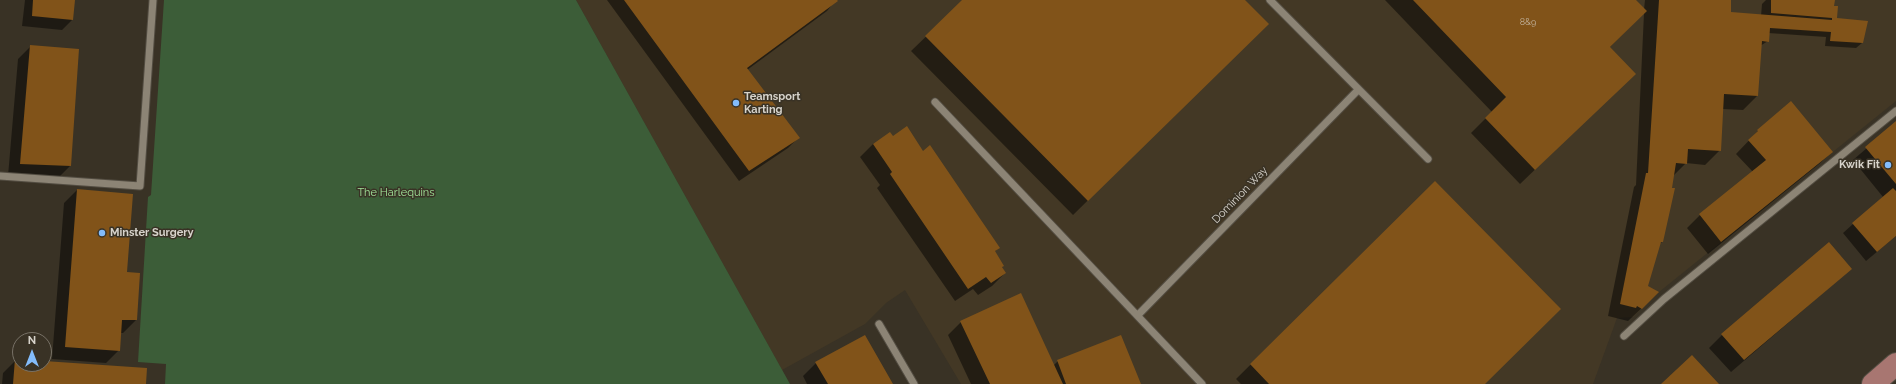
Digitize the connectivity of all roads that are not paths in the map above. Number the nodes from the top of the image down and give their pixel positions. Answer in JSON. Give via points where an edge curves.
{"nodes":[{"id":1,"x":153,"y":0,"type":"edge"},
{"id":2,"x":1270,"y":0,"type":"edge"},
{"id":3,"x":1358,"y":90,"type":"junction"},
{"id":4,"x":935,"y":102,"type":"dead end"},
{"id":5,"x":1896,"y":111,"type":"edge"},
{"id":6,"x":1428,"y":159,"type":"dead end"},
{"id":7,"x":0,"y":176,"type":"edge"},
{"id":8,"x":1138,"y":315,"type":"junction"},
{"id":9,"x":879,"y":324,"type":"dead end"},
{"id":10,"x":1624,"y":336,"type":"dead end"},
{"id":11,"x":1896,"y":364,"type":"edge"},
{"id":12,"x":914,"y":384,"type":"edge"},
{"id":13,"x":1202,"y":384,"type":"edge"},
{"id":14,"x":1873,"y":384,"type":"edge"}],
"edges":[{"from":1,"to":7,"type":"street","via":[[140,186]]},
{"from":2,"to":3,"type":"street"},
{"from":3,"to":6,"type":"street"},
{"from":3,"to":8,"type":"street","name":"Dominion Way"},
{"from":4,"to":8,"type":"street"},
{"from":5,"to":10,"type":"street","via":[[1664,298]]},
{"from":8,"to":13,"type":"street"},
{"from":9,"to":12,"type":"street"},
{"from":11,"to":14,"type":"main road"}]}
